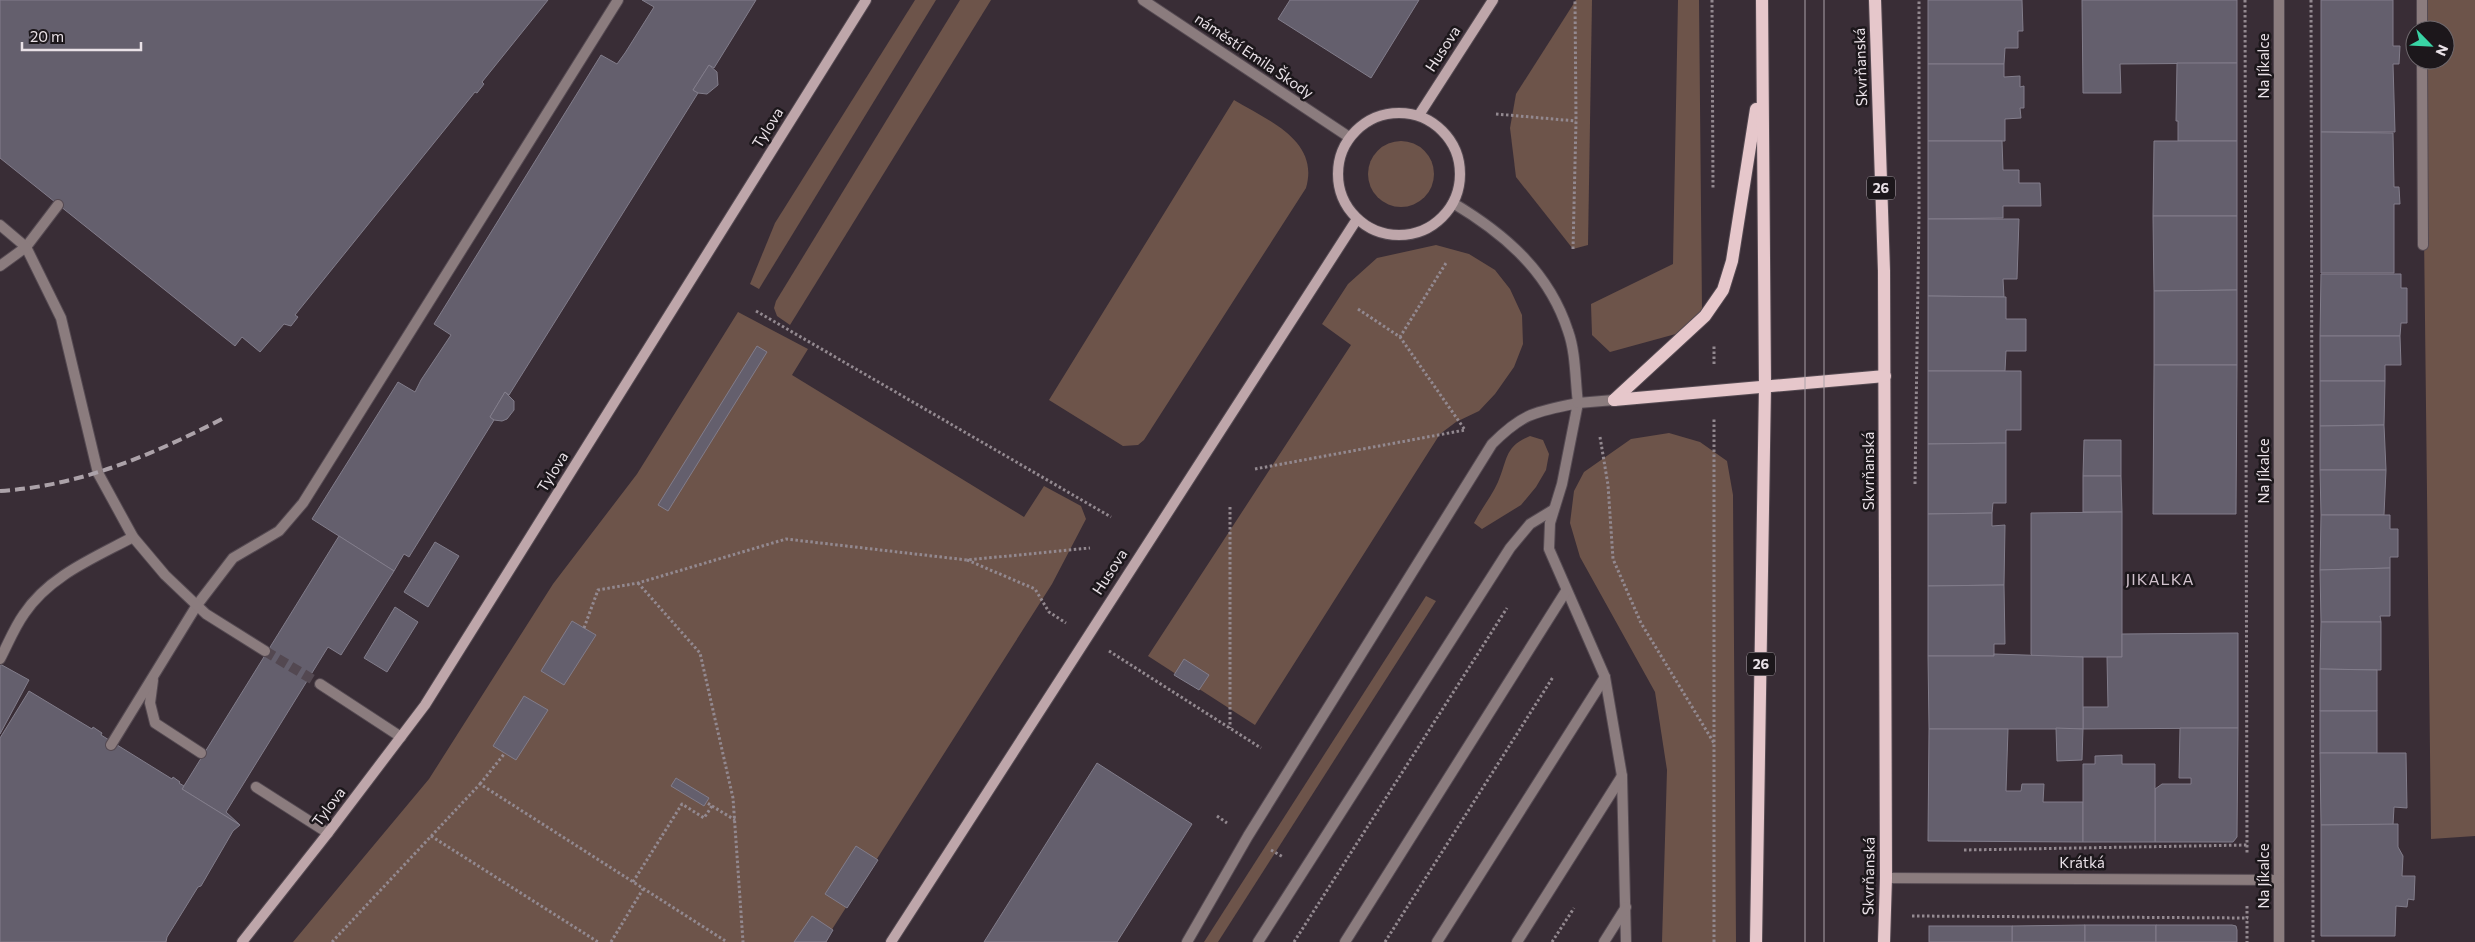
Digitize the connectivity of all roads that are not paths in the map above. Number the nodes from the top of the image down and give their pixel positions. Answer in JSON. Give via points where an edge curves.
{"nodes":[{"id":1,"x":618,"y":0,"type":"edge"},
{"id":2,"x":866,"y":0,"type":"edge"},
{"id":3,"x":1143,"y":0,"type":"edge"},
{"id":4,"x":1493,"y":0,"type":"edge"},
{"id":5,"x":1762,"y":0,"type":"edge"},
{"id":6,"x":1875,"y":0,"type":"edge"},
{"id":7,"x":2279,"y":0,"type":"edge"},
{"id":8,"x":2422,"y":0,"type":"edge"},
{"id":9,"x":2422,"y":20,"type":"edge"},
{"id":10,"x":2422,"y":70,"type":"edge"},
{"id":11,"x":1762,"y":74,"type":"junction"},
{"id":12,"x":1419,"y":115,"type":"junction"},
{"id":13,"x":1349,"y":138,"type":"junction"},
{"id":14,"x":1453,"y":203,"type":"junction"},
{"id":15,"x":58,"y":204,"type":"dead end"},
{"id":16,"x":1357,"y":219,"type":"junction"},
{"id":17,"x":0,"y":225,"type":"edge"},
{"id":18,"x":2423,"y":245,"type":"dead end"},
{"id":19,"x":26,"y":247,"type":"junction"},
{"id":20,"x":0,"y":266,"type":"edge"},
{"id":21,"x":1885,"y":376,"type":"junction"},
{"id":22,"x":1765,"y":386,"type":"junction"},
{"id":23,"x":1614,"y":400,"type":"junction"},
{"id":24,"x":1578,"y":403,"type":"junction"},
{"id":25,"x":1553,"y":510,"type":"junction"},
{"id":26,"x":133,"y":538,"type":"junction"},
{"id":27,"x":1566,"y":591,"type":"junction"},
{"id":28,"x":197,"y":605,"type":"junction"},
{"id":29,"x":265,"y":652,"type":"tunnel mouth"},
{"id":30,"x":0,"y":659,"type":"edge"},
{"id":31,"x":156,"y":672,"type":"junction"},
{"id":32,"x":1605,"y":677,"type":"junction"},
{"id":33,"x":320,"y":684,"type":"tunnel mouth"},
{"id":34,"x":401,"y":737,"type":"junction"},
{"id":35,"x":111,"y":745,"type":"dead end"},
{"id":36,"x":201,"y":753,"type":"dead end"},
{"id":37,"x":1622,"y":776,"type":"junction"},
{"id":38,"x":256,"y":787,"type":"dead end"},
{"id":39,"x":328,"y":833,"type":"junction"},
{"id":40,"x":1886,"y":878,"type":"junction"},
{"id":41,"x":2279,"y":880,"type":"junction"},
{"id":42,"x":1626,"y":907,"type":"junction"},
{"id":43,"x":242,"y":942,"type":"edge"},
{"id":44,"x":891,"y":942,"type":"edge"},
{"id":45,"x":1187,"y":942,"type":"edge"},
{"id":46,"x":1258,"y":942,"type":"edge"},
{"id":47,"x":1345,"y":942,"type":"edge"},
{"id":48,"x":1437,"y":942,"type":"edge"},
{"id":49,"x":1517,"y":942,"type":"edge"},
{"id":50,"x":1604,"y":942,"type":"edge"},
{"id":51,"x":1626,"y":942,"type":"edge"},
{"id":52,"x":1756,"y":942,"type":"edge"},
{"id":53,"x":1884,"y":942,"type":"edge"},
{"id":54,"x":2279,"y":942,"type":"edge"}],
"edges":[{"from":1,"to":28,"type":"street","via":[[303,503],[279,531],[233,558]]},
{"from":2,"to":34,"type":"street","name":"Tylova","via":[[442,678]]},
{"from":3,"to":13,"type":"street","name":"náměstí Emila Škody"},
{"from":4,"to":12,"type":"street","name":"Husova"},
{"from":5,"to":11,"type":"main road","number":"26"},
{"from":6,"to":21,"type":"main road","name":"Skvrňanská","number":"26"},
{"from":7,"to":41,"type":"street","name":"Na Jíkalce"},
{"from":8,"to":9,"type":"street"},
{"from":10,"to":18,"type":"street"},
{"from":11,"to":22,"type":"main road","number":"26"},
{"from":11,"to":23,"type":"main road","via":[[1728,277],[1714,304],[1693,328]]},
{"from":12,"to":13,"type":"street","via":[[1400,112],[1381,115],[1363,124]]},
{"from":12,"to":14,"type":"street","via":[[1438,125],[1452,141],[1460,161],[1460,183]]},
{"from":13,"to":16,"type":"street","via":[[1340,162],[1339,188]]},
{"from":14,"to":16,"type":"street","via":[[1442,218],[1409,235],[1390,235]]},
{"from":14,"to":24,"type":"street","via":[[1502,236],[1527,259],[1548,286],[1569,332]]},
{"from":15,"to":19,"type":"street"},
{"from":16,"to":44,"type":"street","name":"Husova"},
{"from":17,"to":19,"type":"street"},
{"from":19,"to":20,"type":"street"},
{"from":19,"to":26,"type":"street","via":[[61,318],[98,473]]},
{"from":21,"to":22,"type":"main road"},
{"from":21,"to":40,"type":"main road","name":"Skvrňanská","number":"26"},
{"from":22,"to":23,"type":"main road"},
{"from":22,"to":52,"type":"main road","number":"26"},
{"from":23,"to":24,"type":"street"},
{"from":24,"to":25,"type":"street","via":[[1562,484]]},
{"from":24,"to":45,"type":"street","via":[[1532,413],[1510,426],[1492,444],[1248,836]]},
{"from":25,"to":27,"type":"street","via":[[1549,549]]},
{"from":25,"to":46,"type":"street","via":[[1530,524],[1510,548]]},
{"from":26,"to":28,"type":"street"},
{"from":26,"to":30,"type":"street","via":[[75,568],[48,588],[24,614]]},
{"from":27,"to":32,"type":"street"},
{"from":27,"to":47,"type":"street"},
{"from":28,"to":29,"type":"street"},
{"from":28,"to":31,"type":"street"},
{"from":31,"to":35,"type":"street"},
{"from":31,"to":36,"type":"street","via":[[150,703],[155,723]]},
{"from":32,"to":37,"type":"street"},
{"from":32,"to":48,"type":"street"},
{"from":33,"to":34,"type":"street"},
{"from":34,"to":39,"type":"street","name":"Tylova"},
{"from":37,"to":42,"type":"street"},
{"from":37,"to":49,"type":"street"},
{"from":38,"to":39,"type":"street"},
{"from":39,"to":43,"type":"street","name":"Tylova"},
{"from":40,"to":41,"type":"street","name":"Krátká"},
{"from":40,"to":53,"type":"main road","name":"Skvrňanská","number":"26"},
{"from":41,"to":54,"type":"street","name":"Na Jíkalce"},
{"from":42,"to":50,"type":"street"},
{"from":42,"to":51,"type":"street"}]}
